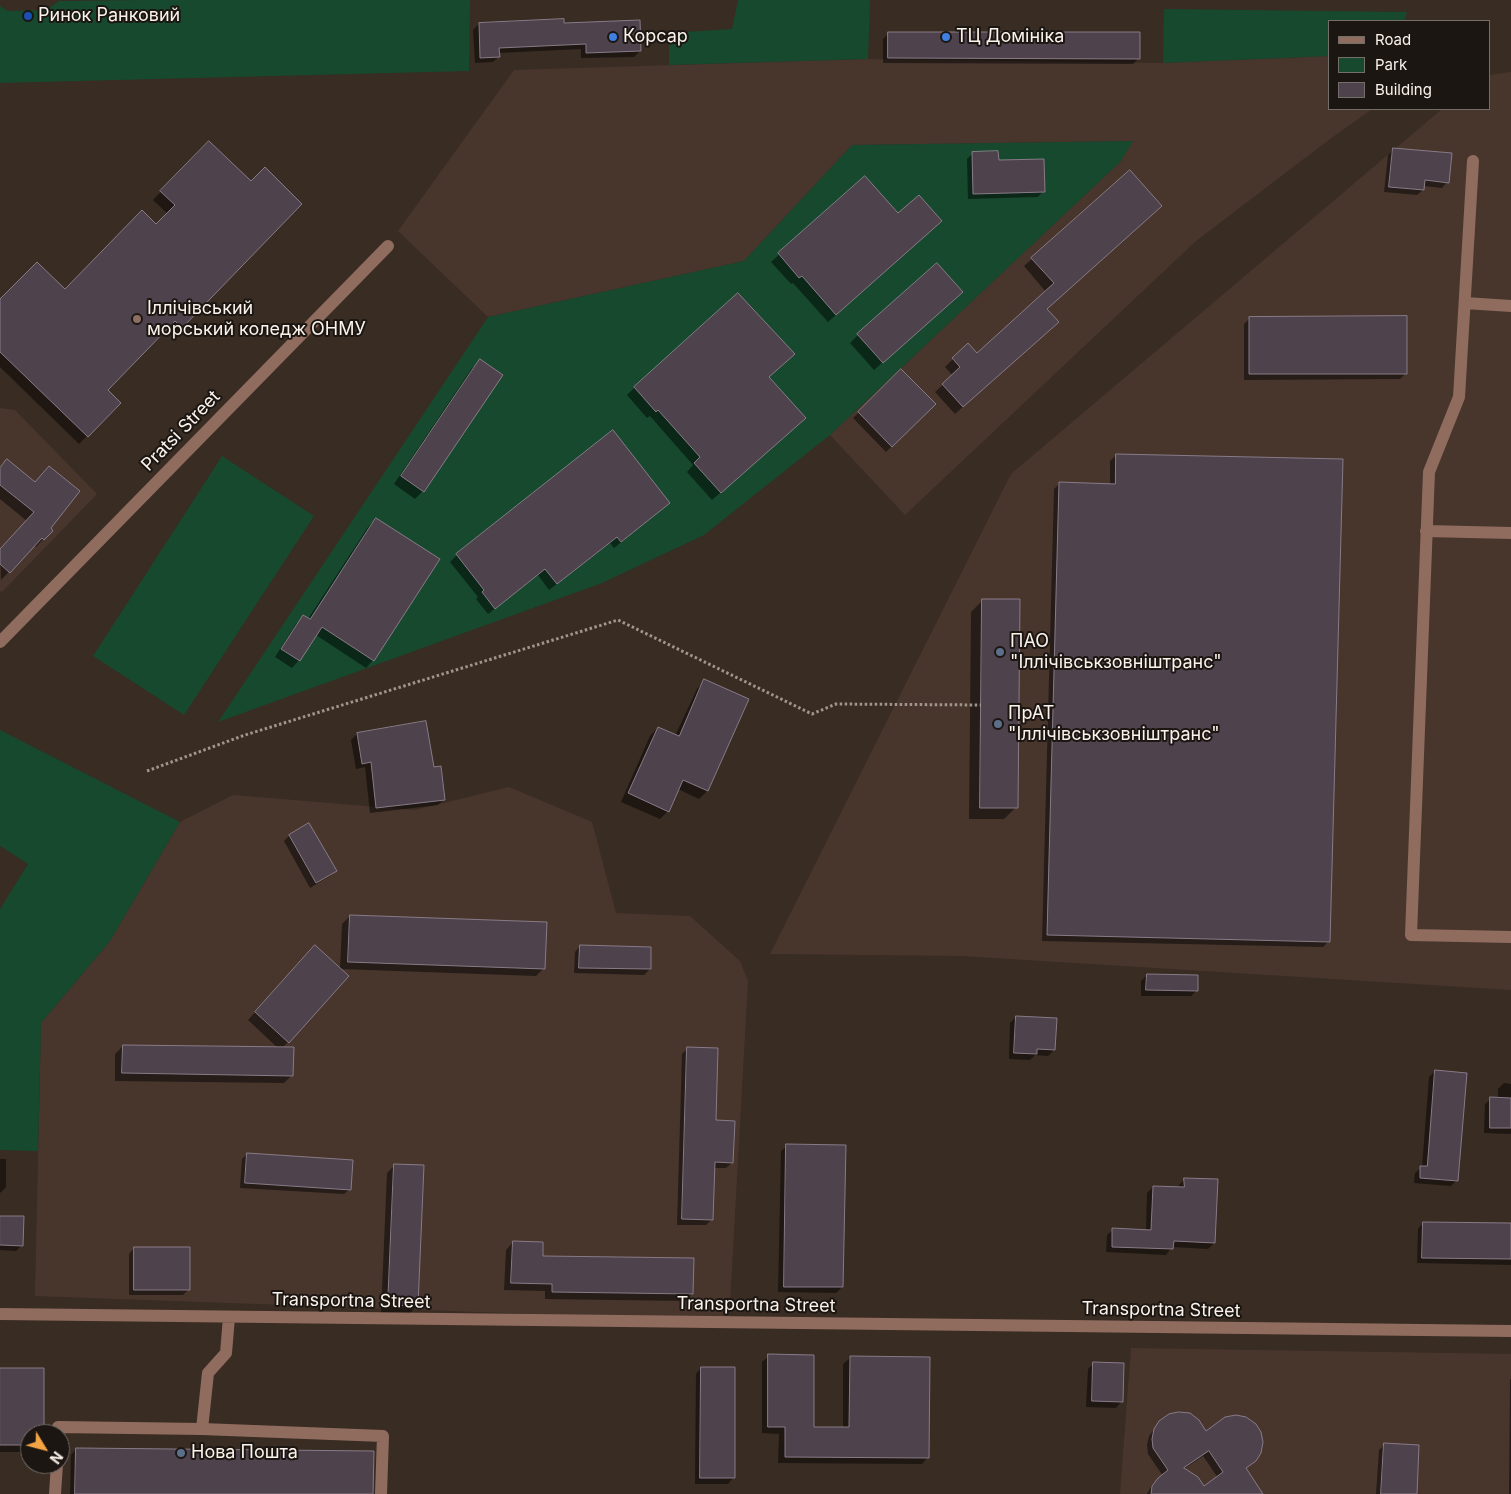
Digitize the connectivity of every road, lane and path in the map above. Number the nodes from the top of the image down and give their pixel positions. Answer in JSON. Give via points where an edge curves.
{"nodes":[{"id":1,"x":1473,"y":161,"type":"dead end"},
{"id":2,"x":388,"y":246,"type":"dead end"},
{"id":3,"x":1465,"y":303,"type":"junction"},
{"id":4,"x":1511,"y":306,"type":"edge"},
{"id":5,"x":1426,"y":531,"type":"junction"},
{"id":6,"x":1511,"y":533,"type":"edge"},
{"id":7,"x":0,"y":642,"type":"edge"},
{"id":8,"x":981,"y":705,"type":"dead end"},
{"id":9,"x":147,"y":771,"type":"dead end"},
{"id":10,"x":1511,"y":937,"type":"edge"},
{"id":11,"x":0,"y":1314,"type":"edge"},
{"id":12,"x":229,"y":1317,"type":"junction"},
{"id":13,"x":1511,"y":1331,"type":"edge"},
{"id":14,"x":70,"y":1427,"type":"edge"},
{"id":15,"x":202,"y":1429,"type":"junction"},
{"id":16,"x":56,"y":1474,"type":"edge"},
{"id":17,"x":55,"y":1494,"type":"edge"},
{"id":18,"x":381,"y":1494,"type":"edge"}],
"edges":[{"from":1,"to":3,"type":"street"},
{"from":2,"to":7,"type":"street","name":"Pratsi Street"},
{"from":3,"to":4,"type":"street"},
{"from":3,"to":5,"type":"street","via":[[1459,397],[1429,472]]},
{"from":5,"to":6,"type":"street"},
{"from":5,"to":10,"type":"street","via":[[1411,935]]},
{"from":8,"to":9,"type":"path","via":[[836,704],[812,714],[618,620],[245,736]]},
{"from":11,"to":12,"type":"street","name":"Transportna Street"},
{"from":12,"to":13,"type":"street","name":"Transportna Street"},
{"from":12,"to":15,"type":"street","via":[[226,1353],[208,1373]]},
{"from":14,"to":15,"type":"street"},
{"from":15,"to":18,"type":"street","via":[[383,1436]]},
{"from":16,"to":17,"type":"street"}]}
